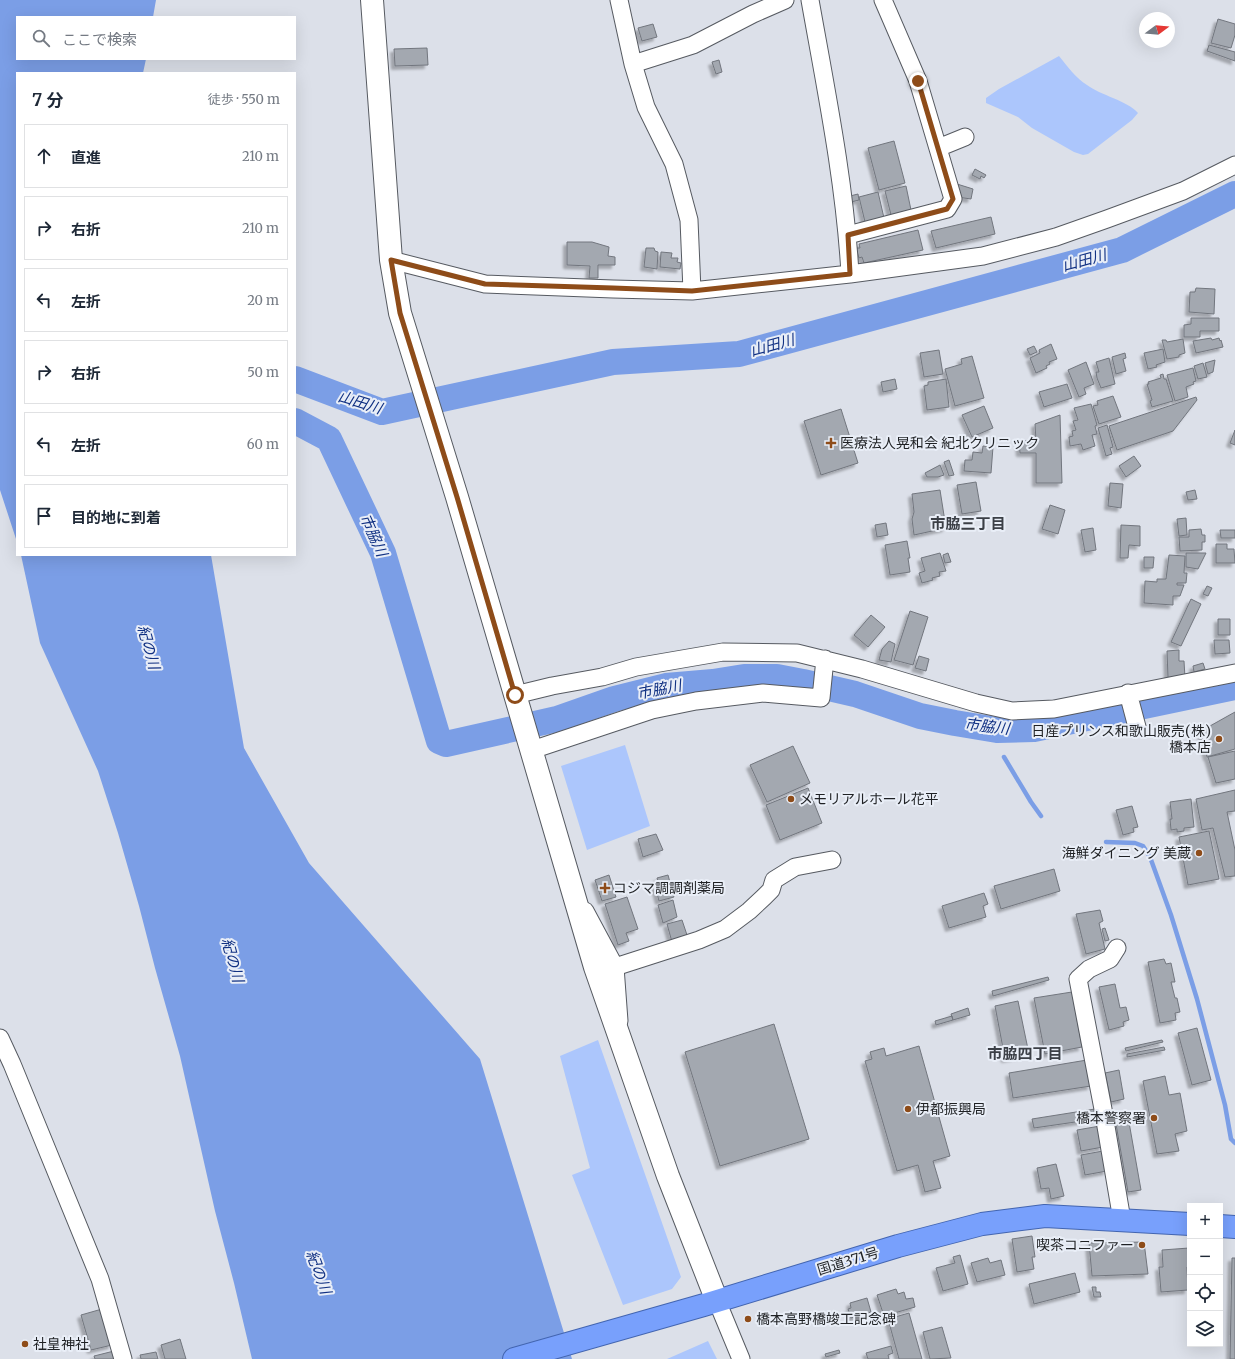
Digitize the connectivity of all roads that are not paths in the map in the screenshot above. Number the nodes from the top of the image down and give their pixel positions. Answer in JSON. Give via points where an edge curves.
{"nodes":[{"id":1,"x":372,"y":0,"type":"edge"},
{"id":2,"x":619,"y":0,"type":"edge"},
{"id":3,"x":785,"y":0,"type":"edge"},
{"id":4,"x":810,"y":0,"type":"edge"},
{"id":5,"x":883,"y":0,"type":"edge"},
{"id":6,"x":633,"y":64,"type":"junction"},
{"id":7,"x":965,"y":137,"type":"dead end"},
{"id":8,"x":938,"y":148,"type":"junction"},
{"id":9,"x":1235,"y":165,"type":"edge"},
{"id":10,"x":848,"y":235,"type":"junction"},
{"id":11,"x":391,"y":260,"type":"junction"},
{"id":12,"x":850,"y":274,"type":"junction"},
{"id":13,"x":692,"y":291,"type":"junction"},
{"id":14,"x":825,"y":659,"type":"junction"},
{"id":15,"x":1235,"y":665,"type":"edge"},
{"id":16,"x":1235,"y":673,"type":"edge"},
{"id":17,"x":1218,"y":675,"type":"junction"},
{"id":18,"x":1128,"y":693,"type":"junction"},
{"id":19,"x":515,"y":695,"type":"junction"},
{"id":20,"x":1137,"y":727,"type":"dead end"},
{"id":21,"x":532,"y":750,"type":"junction"},
{"id":22,"x":832,"y":860,"type":"dead end"},
{"id":23,"x":572,"y":887,"type":"junction"},
{"id":24,"x":1117,"y":948,"type":"dead end"},
{"id":25,"x":616,"y":967,"type":"junction"},
{"id":26,"x":0,"y":1038,"type":"edge"},
{"id":27,"x":620,"y":1039,"type":"junction"},
{"id":28,"x":1122,"y":1220,"type":"junction"},
{"id":29,"x":1187,"y":1224,"type":"edge"},
{"id":30,"x":1223,"y":1226,"type":"edge"},
{"id":31,"x":1235,"y":1227,"type":"edge"},
{"id":32,"x":710,"y":1303,"type":"junction"},
{"id":33,"x":123,"y":1359,"type":"edge"},
{"id":34,"x":514,"y":1359,"type":"edge"},
{"id":35,"x":741,"y":1359,"type":"edge"}],
"edges":[{"from":1,"to":11,"type":"street"},
{"from":2,"to":6,"type":"street"},
{"from":3,"to":6,"type":"street","via":[[693,45]]},
{"from":4,"to":10,"type":"street"},
{"from":5,"to":8,"type":"street","via":[[918,81]]},
{"from":6,"to":13,"type":"street","via":[[646,107],[674,164],[689,220]]},
{"from":7,"to":8,"type":"street"},
{"from":8,"to":10,"type":"street","via":[[953,199],[947,209]]},
{"from":9,"to":12,"type":"street","via":[[1182,191],[1056,237],[983,256]]},
{"from":10,"to":12,"type":"street"},
{"from":11,"to":13,"type":"street","via":[[485,284]]},
{"from":11,"to":19,"type":"street","via":[[400,313]]},
{"from":12,"to":13,"type":"street"},
{"from":14,"to":18,"type":"street","via":[[976,703],[1012,710],[1054,709]]},
{"from":14,"to":19,"type":"street","via":[[797,653],[724,652],[636,667],[602,677]]},
{"from":14,"to":21,"type":"street","via":[[820,698],[763,693],[696,701],[652,710]]},
{"from":15,"to":17,"type":"street"},
{"from":16,"to":17,"type":"street"},
{"from":17,"to":18,"type":"street"},
{"from":18,"to":20,"type":"street"},
{"from":19,"to":21,"type":"street"},
{"from":21,"to":23,"type":"street"},
{"from":22,"to":25,"type":"street","via":[[795,867],[774,880],[771,890],[725,929],[700,940]]},
{"from":23,"to":25,"type":"street"},
{"from":23,"to":27,"type":"street"},
{"from":24,"to":28,"type":"street","via":[[1110,959],[1078,979]]},
{"from":25,"to":27,"type":"street"},
{"from":26,"to":33,"type":"street","via":[[100,1279]]},
{"from":27,"to":32,"type":"street"},
{"from":28,"to":29,"type":"highway","name":"国道371号"},
{"from":28,"to":32,"type":"highway","name":"国道371号","via":[[1045,1216],[982,1224],[898,1246]]},
{"from":30,"to":31,"type":"highway"},
{"from":32,"to":34,"type":"highway","name":"国道371号"},
{"from":32,"to":35,"type":"street"}]}
